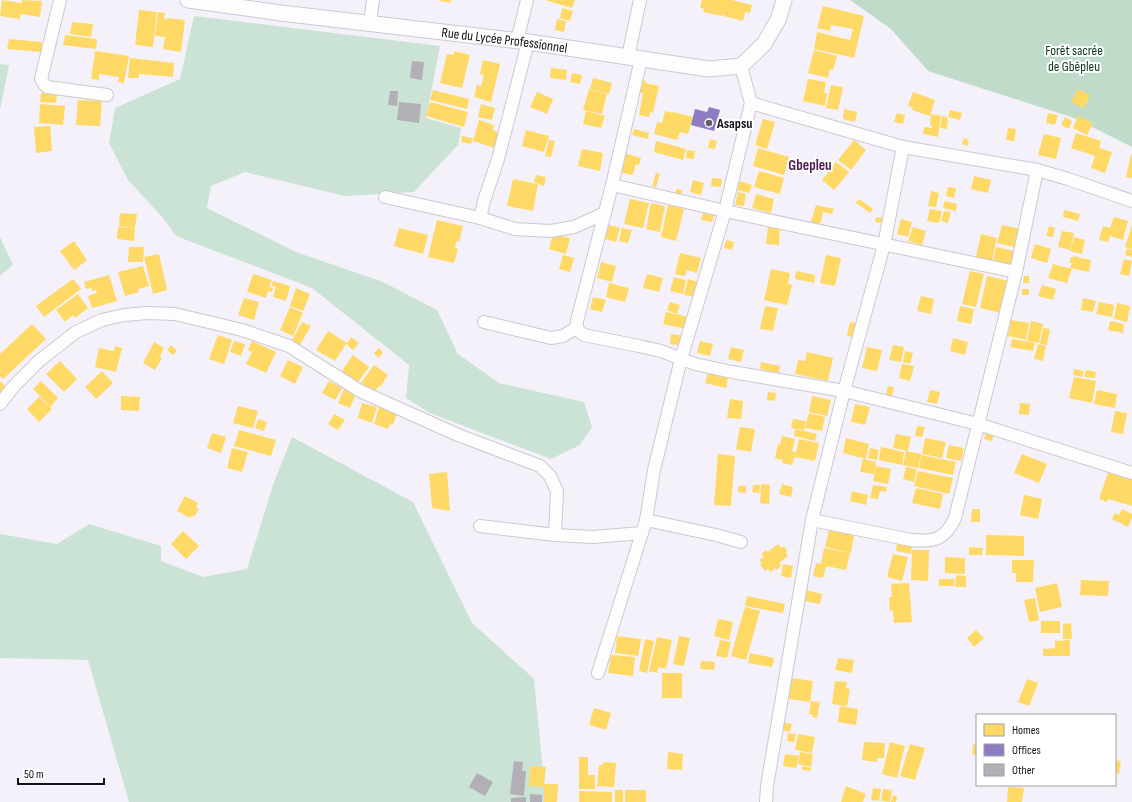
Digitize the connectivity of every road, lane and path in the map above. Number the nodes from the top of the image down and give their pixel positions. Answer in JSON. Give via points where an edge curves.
{"nodes":[{"id":1,"x":60,"y":0,"type":"edge"},
{"id":2,"x":188,"y":0,"type":"edge"},
{"id":3,"x":373,"y":0,"type":"edge"},
{"id":4,"x":528,"y":0,"type":"edge"},
{"id":5,"x":640,"y":0,"type":"edge"},
{"id":6,"x":784,"y":0,"type":"edge"},
{"id":7,"x":370,"y":23,"type":"junction"},
{"id":8,"x":523,"y":42,"type":"junction"},
{"id":9,"x":635,"y":58,"type":"junction"},
{"id":10,"x":741,"y":66,"type":"junction"},
{"id":11,"x":107,"y":95,"type":"dead end"},
{"id":12,"x":751,"y":103,"type":"junction"},
{"id":13,"x":903,"y":147,"type":"junction"},
{"id":14,"x":1037,"y":170,"type":"junction"},
{"id":15,"x":612,"y":185,"type":"junction"},
{"id":16,"x":385,"y":197,"type":"dead end"},
{"id":17,"x":1132,"y":201,"type":"edge"},
{"id":18,"x":725,"y":211,"type":"junction"},
{"id":19,"x":605,"y":213,"type":"junction"},
{"id":20,"x":480,"y":218,"type":"junction"},
{"id":21,"x":884,"y":245,"type":"junction"},
{"id":22,"x":1016,"y":272,"type":"junction"},
{"id":23,"x":484,"y":322,"type":"dead end"},
{"id":24,"x":576,"y":328,"type":"junction"},
{"id":25,"x":681,"y":358,"type":"junction"},
{"id":26,"x":844,"y":391,"type":"junction"},
{"id":27,"x":0,"y":404,"type":"edge"},
{"id":28,"x":978,"y":424,"type":"junction"},
{"id":29,"x":1132,"y":473,"type":"edge"},
{"id":30,"x":646,"y":520,"type":"junction"},
{"id":31,"x":812,"y":520,"type":"junction"},
{"id":32,"x":480,"y":526,"type":"dead end"},
{"id":33,"x":642,"y":533,"type":"junction"},
{"id":34,"x":556,"y":535,"type":"junction"},
{"id":35,"x":741,"y":542,"type":"dead end"},
{"id":36,"x":598,"y":673,"type":"dead end"},
{"id":37,"x":766,"y":802,"type":"edge"}],
"edges":[{"from":1,"to":11,"type":"street","via":[[41,79],[46,87]]},
{"from":2,"to":7,"type":"main road","name":"Rue du Lycée Professionnel"},
{"from":3,"to":7,"type":"street"},
{"from":4,"to":8,"type":"street"},
{"from":5,"to":9,"type":"street"},
{"from":6,"to":10,"type":"main road","via":[[778,20],[764,44]]},
{"from":7,"to":8,"type":"main road","name":"Rue du Lycée Professionnel"},
{"from":8,"to":9,"type":"main road","name":"Rue du Lycée Professionnel"},
{"from":8,"to":20,"type":"street","via":[[498,159]]},
{"from":9,"to":10,"type":"main road","name":"Rue du Lycée Professionnel","via":[[708,69]]},
{"from":9,"to":15,"type":"street"},
{"from":10,"to":12,"type":"street"},
{"from":12,"to":13,"type":"street"},
{"from":12,"to":18,"type":"street"},
{"from":13,"to":14,"type":"street"},
{"from":13,"to":21,"type":"street"},
{"from":14,"to":17,"type":"street"},
{"from":14,"to":22,"type":"street"},
{"from":15,"to":18,"type":"street"},
{"from":15,"to":19,"type":"street"},
{"from":16,"to":20,"type":"street"},
{"from":18,"to":21,"type":"street"},
{"from":18,"to":25,"type":"street"},
{"from":19,"to":20,"type":"street","via":[[574,226],[551,231],[515,229]]},
{"from":19,"to":24,"type":"street"},
{"from":21,"to":22,"type":"street"},
{"from":21,"to":26,"type":"street"},
{"from":22,"to":28,"type":"street"},
{"from":23,"to":24,"type":"street","via":[[551,338],[563,336]]},
{"from":24,"to":25,"type":"street","via":[[584,335]]},
{"from":25,"to":26,"type":"street","via":[[732,372]]},
{"from":25,"to":30,"type":"street","via":[[654,470]]},
{"from":26,"to":28,"type":"street"},
{"from":26,"to":31,"type":"street"},
{"from":27,"to":34,"type":"street","via":[[40,360],[76,332],[102,320],[124,315],[175,314],[242,330],[289,346],[360,391],[458,435],[540,466],[550,476],[557,491]]},
{"from":28,"to":29,"type":"street"},
{"from":28,"to":31,"type":"street","via":[[955,518],[943,536],[935,540],[911,540]]},
{"from":30,"to":33,"type":"street"},
{"from":30,"to":35,"type":"street"},
{"from":31,"to":37,"type":"street"},
{"from":32,"to":34,"type":"street"},
{"from":33,"to":34,"type":"street","via":[[593,537]]},
{"from":33,"to":36,"type":"street"}]}
